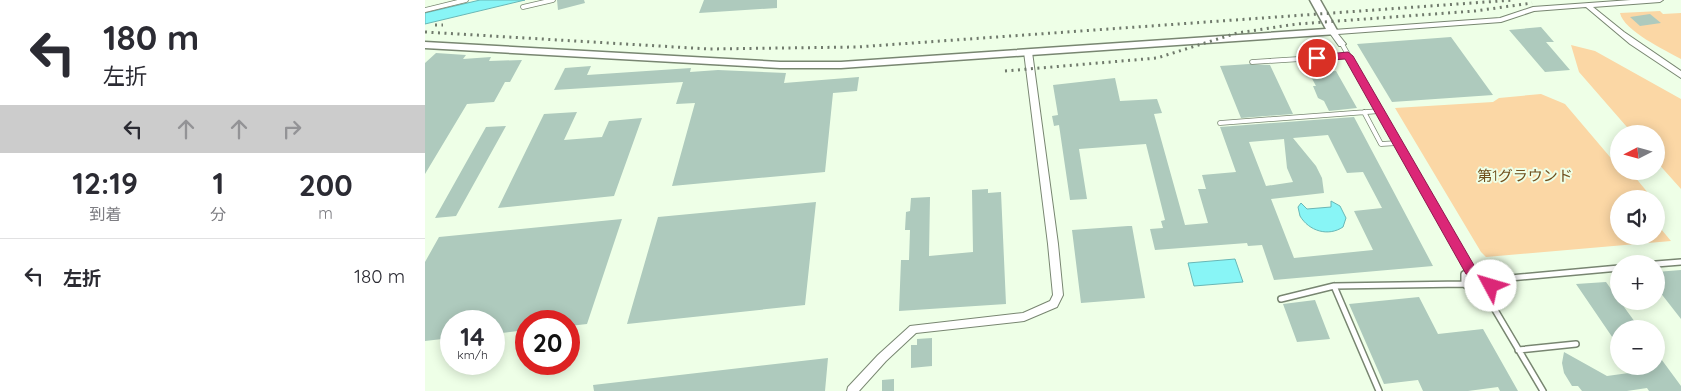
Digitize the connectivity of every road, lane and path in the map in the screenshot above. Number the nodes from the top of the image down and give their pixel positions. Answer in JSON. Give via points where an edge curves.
{"nodes":[{"id":1,"x":466,"y":0,"type":"edge"},
{"id":2,"x":553,"y":0,"type":"edge"},
{"id":3,"x":1315,"y":0,"type":"edge"},
{"id":4,"x":1660,"y":0,"type":"edge"},
{"id":5,"x":1588,"y":6,"type":"junction"},
{"id":6,"x":523,"y":8,"type":"dead end"},
{"id":7,"x":425,"y":10,"type":"edge"},
{"id":8,"x":1333,"y":32,"type":"junction"},
{"id":9,"x":1342,"y":44,"type":"joint"},
{"id":10,"x":425,"y":45,"type":"edge"},
{"id":11,"x":1028,"y":52,"type":"junction"},
{"id":12,"x":1348,"y":56,"type":"junction"},
{"id":13,"x":1252,"y":62,"type":"dead end"},
{"id":14,"x":1681,"y":75,"type":"edge"},
{"id":15,"x":1380,"y":111,"type":"junction"},
{"id":16,"x":1364,"y":112,"type":"junction"},
{"id":17,"x":1220,"y":123,"type":"dead end"},
{"id":18,"x":1398,"y":143,"type":"junction"},
{"id":19,"x":1681,"y":262,"type":"edge"},
{"id":20,"x":1665,"y":263,"type":"edge"},
{"id":21,"x":1610,"y":269,"type":"edge"},
{"id":22,"x":1471,"y":271,"type":"junction"},
{"id":23,"x":1489,"y":280,"type":"junction"},
{"id":24,"x":1464,"y":284,"type":"junction"},
{"id":25,"x":1334,"y":286,"type":"junction"},
{"id":26,"x":1485,"y":293,"type":"junction"},
{"id":27,"x":1281,"y":300,"type":"dead end"},
{"id":28,"x":1576,"y":344,"type":"dead end"},
{"id":29,"x":1518,"y":350,"type":"junction"},
{"id":30,"x":852,"y":391,"type":"edge"},
{"id":31,"x":1379,"y":391,"type":"edge"},
{"id":32,"x":1543,"y":391,"type":"edge"}],
"edges":[{"from":1,"to":7,"type":"lane"},
{"from":2,"to":6,"type":"lane"},
{"from":3,"to":8,"type":"street"},
{"from":4,"to":5,"type":"street"},
{"from":5,"to":8,"type":"street","via":[[1533,9],[1501,20]]},
{"from":5,"to":14,"type":"street","via":[[1606,23]]},
{"from":8,"to":9,"type":"street"},
{"from":8,"to":11,"type":"street"},
{"from":9,"to":12,"type":"lane"},
{"from":10,"to":11,"type":"street","via":[[779,65]]},
{"from":11,"to":30,"type":"street","via":[[1053,244],[1058,295],[1054,304],[1024,317],[914,329]]},
{"from":12,"to":13,"type":"lane"},
{"from":12,"to":15,"type":"lane"},
{"from":15,"to":16,"type":"lane"},
{"from":15,"to":18,"type":"lane"},
{"from":16,"to":17,"type":"lane"},
{"from":16,"to":18,"type":"lane","via":[[1381,144]]},
{"from":18,"to":22,"type":"lane"},
{"from":19,"to":20,"type":"lane"},
{"from":21,"to":23,"type":"lane"},
{"from":22,"to":23,"type":"lane"},
{"from":22,"to":24,"type":"lane","via":[[1464,274]]},
{"from":23,"to":26,"type":"lane","via":[[1490,289]]},
{"from":24,"to":25,"type":"lane"},
{"from":24,"to":26,"type":"lane","via":[[1476,293]]},
{"from":25,"to":27,"type":"lane"},
{"from":25,"to":31,"type":"lane"},
{"from":26,"to":29,"type":"lane"},
{"from":28,"to":29,"type":"lane"},
{"from":29,"to":32,"type":"lane"}]}
